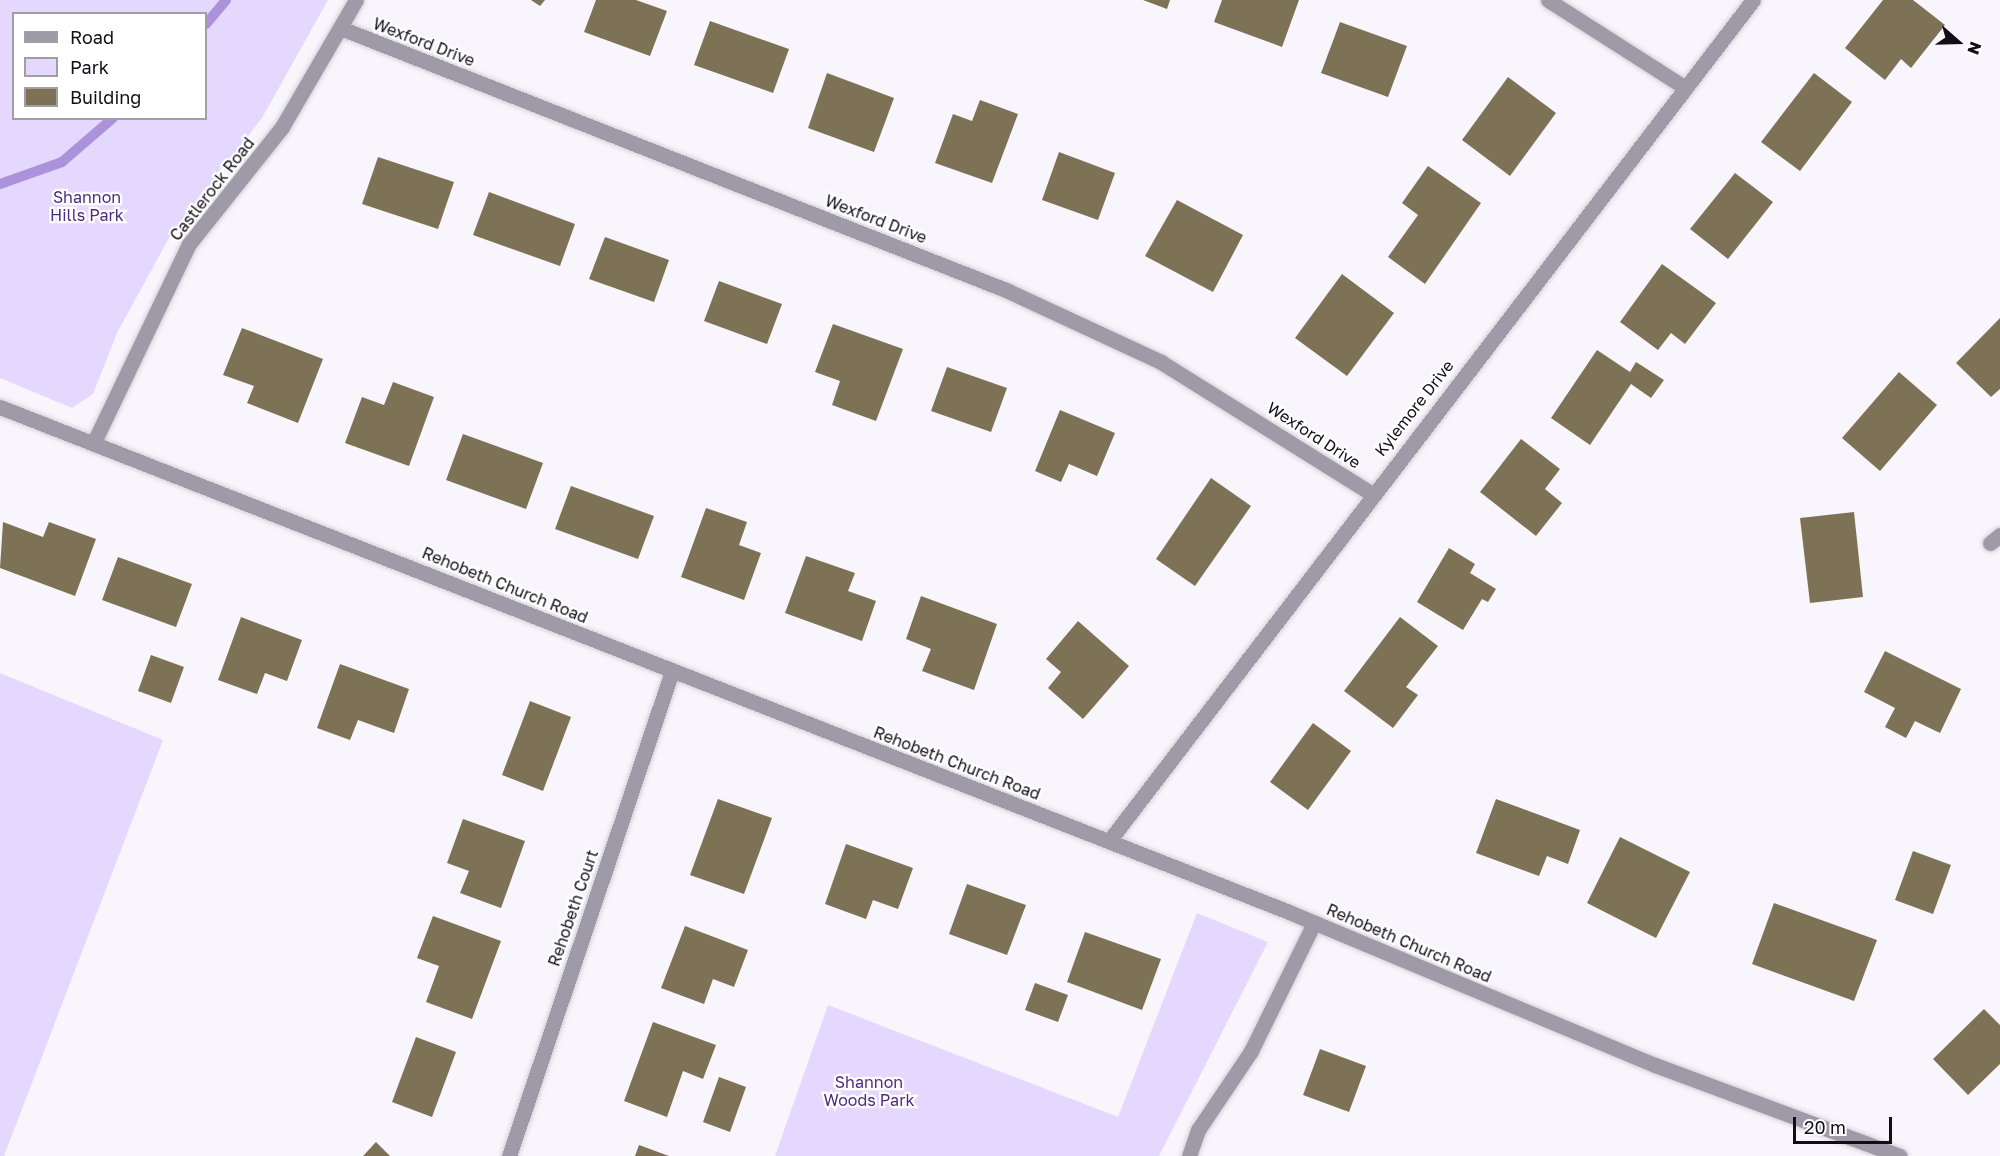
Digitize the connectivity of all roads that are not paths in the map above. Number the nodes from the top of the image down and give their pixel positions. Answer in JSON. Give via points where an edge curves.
{"nodes":[{"id":1,"x":356,"y":0,"type":"edge"},
{"id":2,"x":1548,"y":0,"type":"edge"},
{"id":3,"x":1753,"y":0,"type":"edge"},
{"id":4,"x":343,"y":29,"type":"junction"},
{"id":5,"x":1684,"y":87,"type":"junction"},
{"id":6,"x":0,"y":406,"type":"edge"},
{"id":7,"x":95,"y":440,"type":"junction"},
{"id":8,"x":1371,"y":493,"type":"junction"},
{"id":9,"x":672,"y":671,"type":"junction"},
{"id":10,"x":1109,"y":841,"type":"junction"},
{"id":11,"x":1314,"y":923,"type":"junction"},
{"id":12,"x":509,"y":1156,"type":"edge"},
{"id":13,"x":1190,"y":1156,"type":"edge"},
{"id":14,"x":1900,"y":1156,"type":"edge"}],
"edges":[{"from":1,"to":4,"type":"street","name":"Castlerock Road"},
{"from":2,"to":5,"type":"street"},
{"from":3,"to":5,"type":"street","name":"Kylemore Drive"},
{"from":4,"to":7,"type":"street","name":"Castlerock Road","via":[[282,127],[189,244]]},
{"from":4,"to":8,"type":"street","name":"Wexford Drive","via":[[1006,290],[1161,362]]},
{"from":5,"to":8,"type":"street","name":"Kylemore Drive"},
{"from":6,"to":7,"type":"street","name":"Rehobeth Church Road"},
{"from":7,"to":9,"type":"street","name":"Rehobeth Church Road"},
{"from":8,"to":10,"type":"street","name":"Kylemore Drive"},
{"from":9,"to":10,"type":"street","name":"Rehobeth Church Road"},
{"from":9,"to":12,"type":"street","name":"Rehobeth Court"},
{"from":10,"to":11,"type":"street","name":"Rehobeth Church Road"},
{"from":11,"to":13,"type":"street","via":[[1251,1051],[1198,1130]]},
{"from":11,"to":14,"type":"street","name":"Rehobeth Church Road","via":[[1655,1065]]}]}
